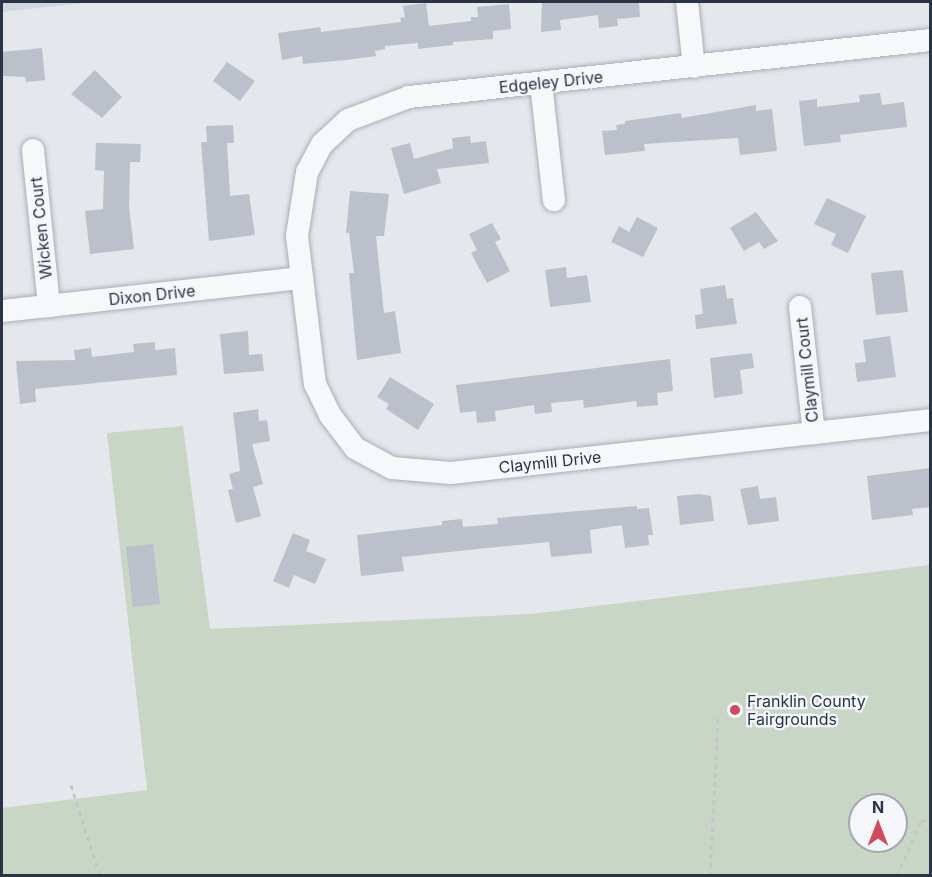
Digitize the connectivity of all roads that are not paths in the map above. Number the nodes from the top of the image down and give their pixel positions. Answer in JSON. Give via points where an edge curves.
{"nodes":[{"id":1,"x":687,"y":2,"type":"edge"},
{"id":2,"x":930,"y":40,"type":"edge"},
{"id":3,"x":694,"y":67,"type":"junction"},
{"id":4,"x":541,"y":83,"type":"junction"},
{"id":5,"x":33,"y":150,"type":"dead end"},
{"id":6,"x":554,"y":200,"type":"dead end"},
{"id":7,"x":302,"y":279,"type":"junction"},
{"id":8,"x":49,"y":306,"type":"junction"},
{"id":9,"x":800,"y":307,"type":"dead end"},
{"id":10,"x":2,"y":311,"type":"edge"},
{"id":11,"x":930,"y":420,"type":"edge"},
{"id":12,"x":814,"y":433,"type":"junction"}],
"edges":[{"from":1,"to":3,"type":"street"},
{"from":2,"to":3,"type":"street","name":"Edgeley Drive"},
{"from":3,"to":4,"type":"street","name":"Edgeley Drive"},
{"from":4,"to":6,"type":"street"},
{"from":4,"to":7,"type":"street","name":"Edgeley Drive","via":[[409,97],[314,137],[297,237]]},
{"from":5,"to":8,"type":"street","name":"Wicken Court"},
{"from":7,"to":8,"type":"street","name":"Dixon Drive"},
{"from":7,"to":12,"type":"street","name":"Claymill Drive","via":[[315,384],[330,415],[355,448],[392,468],[451,473]]},
{"from":8,"to":10,"type":"street","name":"Dixon Drive"},
{"from":9,"to":12,"type":"street","name":"Claymill Court"},
{"from":11,"to":12,"type":"street","name":"Claymill Drive"}]}
